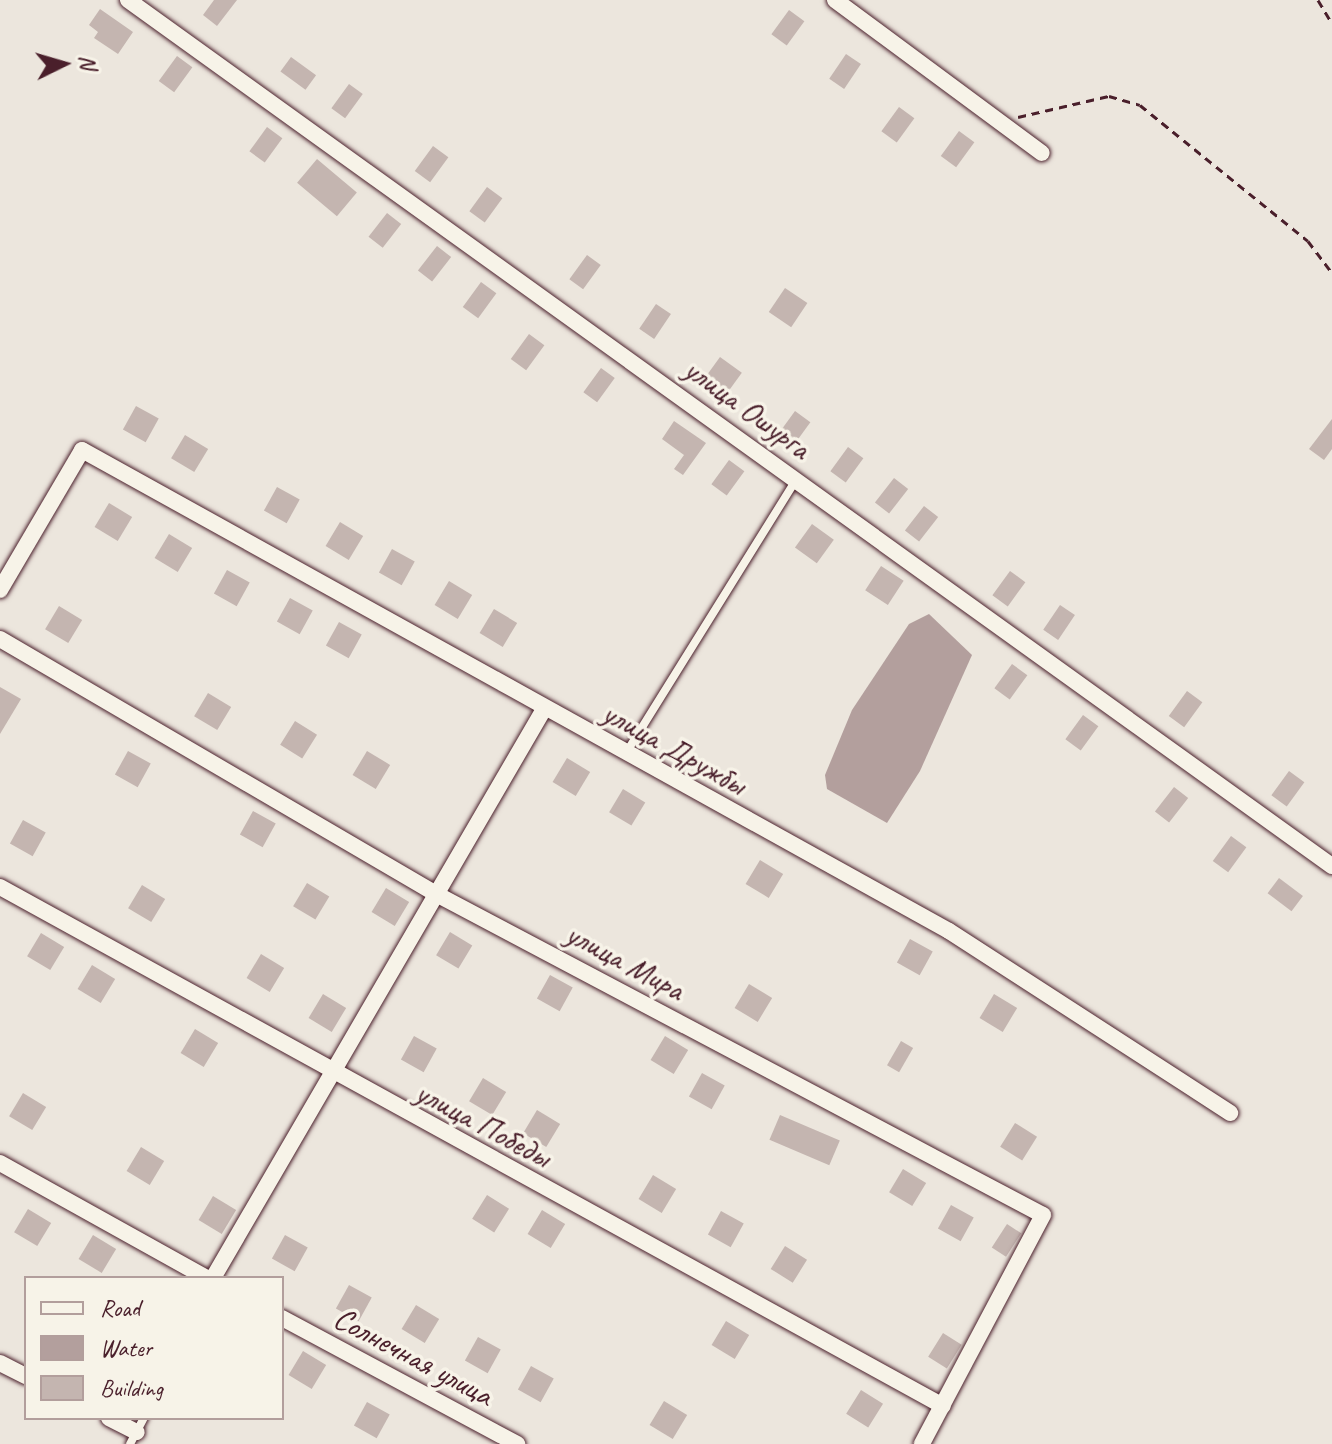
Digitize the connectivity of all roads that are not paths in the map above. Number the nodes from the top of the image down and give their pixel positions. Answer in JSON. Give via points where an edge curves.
{"nodes":[{"id":1,"x":128,"y":0,"type":"edge"},
{"id":2,"x":835,"y":0,"type":"edge"},
{"id":3,"x":1042,"y":153,"type":"dead end"},
{"id":4,"x":797,"y":479,"type":"junction"},
{"id":5,"x":0,"y":590,"type":"edge"},
{"id":6,"x":0,"y":639,"type":"edge"},
{"id":7,"x":544,"y":709,"type":"junction"},
{"id":8,"x":625,"y":754,"type":"junction"},
{"id":9,"x":1332,"y":866,"type":"edge"},
{"id":10,"x":0,"y":887,"type":"edge"},
{"id":11,"x":438,"y":895,"type":"junction"},
{"id":12,"x":333,"y":1076,"type":"junction"},
{"id":13,"x":1230,"y":1113,"type":"dead end"},
{"id":14,"x":0,"y":1163,"type":"edge"},
{"id":15,"x":203,"y":1276,"type":"edge"},
{"id":16,"x":214,"y":1276,"type":"edge"},
{"id":17,"x":284,"y":1319,"type":"edge"},
{"id":18,"x":0,"y":1363,"type":"edge"},
{"id":19,"x":24,"y":1375,"type":"edge"},
{"id":20,"x":943,"y":1406,"type":"junction"},
{"id":21,"x":113,"y":1420,"type":"edge"},
{"id":22,"x":137,"y":1431,"type":"edge"},
{"id":23,"x":517,"y":1444,"type":"edge"},
{"id":24,"x":922,"y":1444,"type":"edge"}],
"edges":[{"from":1,"to":4,"type":"street","name":"улица Ошурга"},
{"from":2,"to":3,"type":"street"},
{"from":4,"to":8,"type":"lane"},
{"from":4,"to":9,"type":"street","name":"улица Ошурга"},
{"from":5,"to":7,"type":"street","name":"улица Дружбы","via":[[82,450]]},
{"from":6,"to":11,"type":"street","name":"улица Мира"},
{"from":7,"to":8,"type":"street","name":"улица Дружбы"},
{"from":7,"to":11,"type":"street"},
{"from":8,"to":13,"type":"street","name":"улица Дружбы","via":[[949,931]]},
{"from":10,"to":12,"type":"street","name":"улица Победы"},
{"from":11,"to":12,"type":"street"},
{"from":11,"to":20,"type":"street","name":"улица Мира","via":[[1043,1215]]},
{"from":12,"to":16,"type":"street"},
{"from":12,"to":20,"type":"street","name":"улица Победы"},
{"from":14,"to":15,"type":"street"},
{"from":17,"to":23,"type":"street","name":"Солнечная улица"},
{"from":18,"to":19,"type":"street"},
{"from":20,"to":24,"type":"street"},
{"from":21,"to":22,"type":"street"}]}
